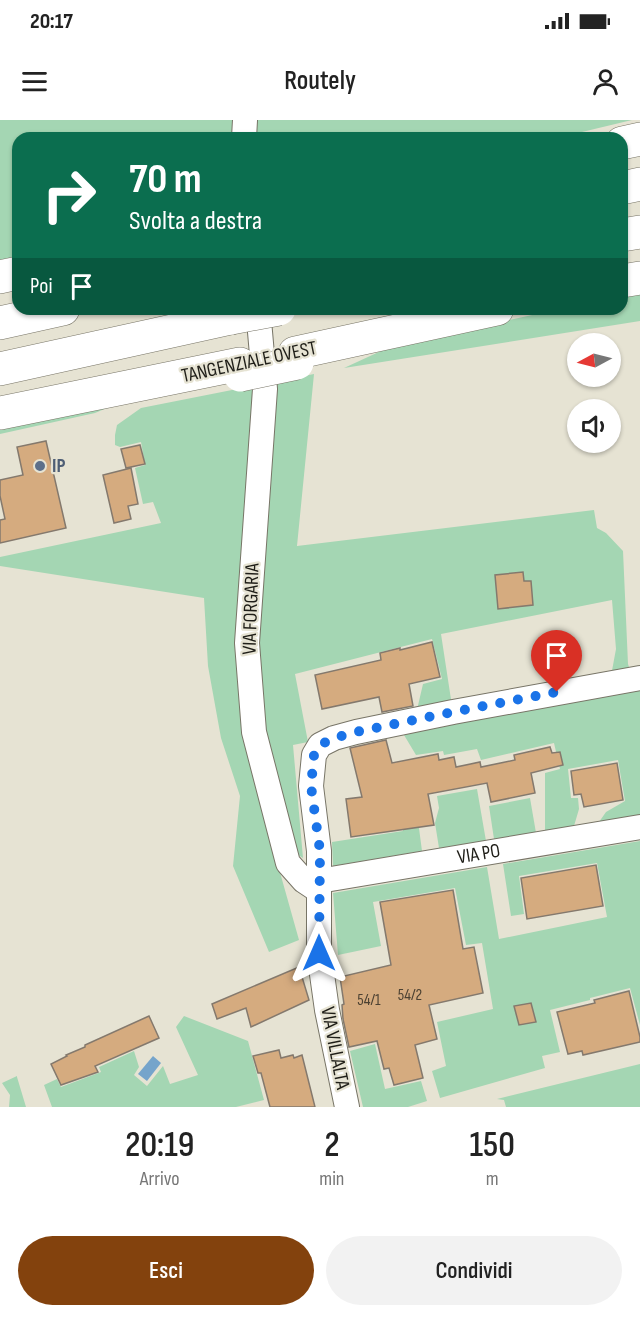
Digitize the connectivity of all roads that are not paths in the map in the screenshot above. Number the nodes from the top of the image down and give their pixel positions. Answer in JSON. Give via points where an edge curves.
{"nodes":[{"id":1,"x":36,"y":315,"type":"edge"},
{"id":2,"x":241,"y":315,"type":"edge"},
{"id":3,"x":245,"y":315,"type":"edge"},
{"id":4,"x":469,"y":315,"type":"edge"},
{"id":5,"x":0,"y":323,"type":"edge"},
{"id":6,"x":0,"y":369,"type":"edge"},
{"id":7,"x":240,"y":370,"type":"junction"},
{"id":8,"x":139,"y":400,"type":"dead end"},
{"id":9,"x":0,"y":413,"type":"edge"},
{"id":10,"x":630,"y":680,"type":"edge"},
{"id":11,"x":640,"y":827,"type":"edge"},
{"id":12,"x":319,"y":886,"type":"junction"},
{"id":13,"x":348,"y":1107,"type":"edge"}],
"edges":[{"from":1,"to":5,"type":"highway"},
{"from":2,"to":6,"type":"highway"},
{"from":3,"to":12,"type":"street","name":"VIA FORGARIA","via":[[265,388],[247,643],[254,732],[288,864],[304,881]]},
{"from":4,"to":7,"type":"highway","name":"TANGENZIALE OVEST"},
{"from":7,"to":8,"type":"highway"},
{"from":7,"to":9,"type":"highway","name":"TANGENZIALE OVEST"},
{"from":10,"to":12,"type":"street","via":[[356,732],[320,745],[314,755],[311,786],[320,851]]},
{"from":11,"to":12,"type":"street","name":"VIA PO"},
{"from":12,"to":13,"type":"street","name":"VIA VILLALTA","via":[[319,953]]}]}
